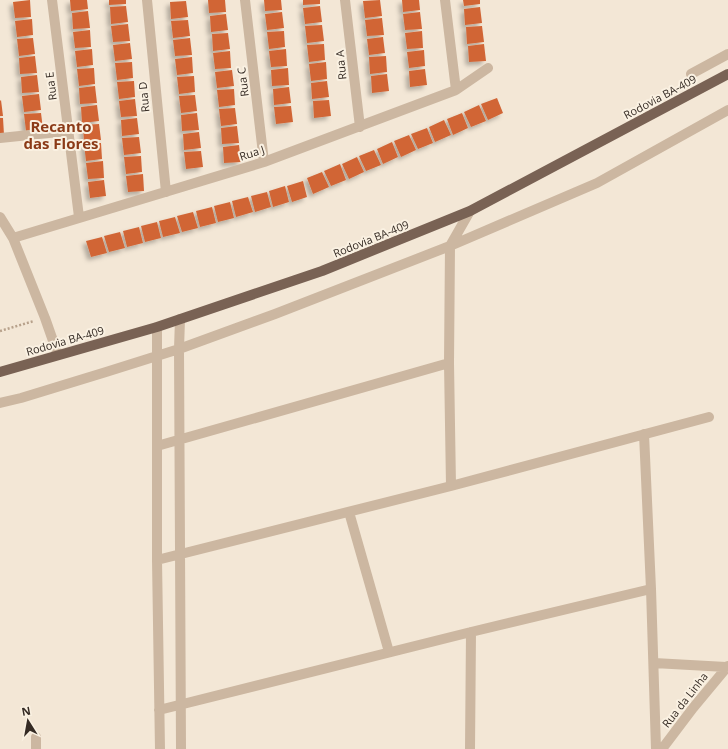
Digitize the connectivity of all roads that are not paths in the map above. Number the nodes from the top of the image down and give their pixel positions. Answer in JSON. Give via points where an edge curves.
{"nodes":[{"id":1,"x":52,"y":0,"type":"edge"},
{"id":2,"x":147,"y":0,"type":"edge"},
{"id":3,"x":245,"y":0,"type":"edge"},
{"id":4,"x":345,"y":0,"type":"edge"},
{"id":5,"x":445,"y":0,"type":"edge"},
{"id":6,"x":728,"y":54,"type":"edge"},
{"id":7,"x":488,"y":68,"type":"dead end"},
{"id":8,"x":691,"y":74,"type":"dead end"},
{"id":9,"x":728,"y":74,"type":"edge"},
{"id":10,"x":456,"y":90,"type":"junction"},
{"id":11,"x":728,"y":110,"type":"edge"},
{"id":12,"x":360,"y":127,"type":"junction"},
{"id":13,"x":68,"y":131,"type":"junction"},
{"id":14,"x":0,"y":138,"type":"edge"},
{"id":15,"x":264,"y":162,"type":"junction"},
{"id":16,"x":166,"y":192,"type":"junction"},
{"id":17,"x":470,"y":212,"type":"junction"},
{"id":18,"x":0,"y":217,"type":"edge"},
{"id":19,"x":79,"y":217,"type":"junction"},
{"id":20,"x":13,"y":238,"type":"junction"},
{"id":21,"x":450,"y":246,"type":"junction"},
{"id":22,"x":180,"y":319,"type":"junction"},
{"id":23,"x":157,"y":327,"type":"junction"},
{"id":24,"x":179,"y":349,"type":"junction"},
{"id":25,"x":58,"y":356,"type":"junction"},
{"id":26,"x":156,"y":356,"type":"junction"},
{"id":27,"x":449,"y":363,"type":"junction"},
{"id":28,"x":0,"y":372,"type":"edge"},
{"id":29,"x":0,"y":403,"type":"edge"},
{"id":30,"x":709,"y":417,"type":"dead end"},
{"id":31,"x":644,"y":434,"type":"junction"},
{"id":32,"x":180,"y":440,"type":"junction"},
{"id":33,"x":157,"y":446,"type":"junction"},
{"id":34,"x":451,"y":486,"type":"junction"},
{"id":35,"x":349,"y":512,"type":"junction"},
{"id":36,"x":180,"y":555,"type":"junction"},
{"id":37,"x":157,"y":560,"type":"junction"},
{"id":38,"x":651,"y":589,"type":"junction"},
{"id":39,"x":470,"y":632,"type":"junction"},
{"id":40,"x":389,"y":652,"type":"junction"},
{"id":41,"x":654,"y":663,"type":"junction"},
{"id":42,"x":727,"y":666,"type":"edge"},
{"id":43,"x":180,"y":705,"type":"junction"},
{"id":44,"x":159,"y":710,"type":"junction"},
{"id":45,"x":36,"y":737,"type":"dead end"},
{"id":46,"x":36,"y":749,"type":"edge"},
{"id":47,"x":160,"y":749,"type":"edge"},
{"id":48,"x":181,"y":749,"type":"edge"},
{"id":49,"x":470,"y":749,"type":"edge"},
{"id":50,"x":656,"y":749,"type":"edge"},
{"id":51,"x":662,"y":749,"type":"edge"}],
"edges":[{"from":1,"to":13,"type":"street","name":"Rua E"},
{"from":2,"to":16,"type":"street","name":"Rua D"},
{"from":3,"to":15,"type":"street","name":"Rua C"},
{"from":4,"to":12,"type":"street","name":"Rua A"},
{"from":5,"to":10,"type":"street"},
{"from":6,"to":8,"type":"street"},
{"from":7,"to":10,"type":"street","name":"Rua J"},
{"from":9,"to":17,"type":"main road","name":"Rodovia BA-409"},
{"from":10,"to":12,"type":"street","name":"Rua J"},
{"from":11,"to":21,"type":"street","via":[[597,183]]},
{"from":12,"to":15,"type":"street","name":"Rua J"},
{"from":13,"to":14,"type":"street"},
{"from":13,"to":19,"type":"street","name":"Rua E"},
{"from":15,"to":16,"type":"street","name":"Rua J"},
{"from":16,"to":19,"type":"street","name":"Rua J"},
{"from":17,"to":21,"type":"street"},
{"from":17,"to":22,"type":"main road","name":"Rodovia BA-409","via":[[322,272]]},
{"from":18,"to":20,"type":"street"},
{"from":19,"to":20,"type":"street","name":"Rua J"},
{"from":20,"to":25,"type":"street"},
{"from":21,"to":24,"type":"street"},
{"from":21,"to":27,"type":"street"},
{"from":22,"to":23,"type":"main road","name":"Rodovia BA-409"},
{"from":22,"to":24,"type":"street"},
{"from":23,"to":25,"type":"main road","name":"Rodovia BA-409"},
{"from":23,"to":26,"type":"street"},
{"from":24,"to":26,"type":"street"},
{"from":24,"to":32,"type":"street"},
{"from":25,"to":28,"type":"main road","name":"Rodovia BA-409"},
{"from":26,"to":29,"type":"street"},
{"from":26,"to":33,"type":"street"},
{"from":27,"to":32,"type":"street"},
{"from":27,"to":34,"type":"street"},
{"from":30,"to":31,"type":"street"},
{"from":31,"to":34,"type":"street"},
{"from":31,"to":38,"type":"street"},
{"from":32,"to":33,"type":"street"},
{"from":32,"to":36,"type":"street"},
{"from":33,"to":37,"type":"street"},
{"from":34,"to":35,"type":"street"},
{"from":35,"to":36,"type":"street"},
{"from":35,"to":40,"type":"street"},
{"from":36,"to":37,"type":"street"},
{"from":36,"to":43,"type":"street"},
{"from":37,"to":44,"type":"street"},
{"from":38,"to":39,"type":"street"},
{"from":38,"to":41,"type":"street"},
{"from":39,"to":40,"type":"street"},
{"from":39,"to":49,"type":"street"},
{"from":40,"to":43,"type":"street"},
{"from":41,"to":42,"type":"street"},
{"from":41,"to":50,"type":"street"},
{"from":42,"to":51,"type":"street","name":"Rua da Linha"},
{"from":43,"to":44,"type":"street"},
{"from":43,"to":48,"type":"street"},
{"from":44,"to":47,"type":"street"},
{"from":45,"to":46,"type":"street"}]}
